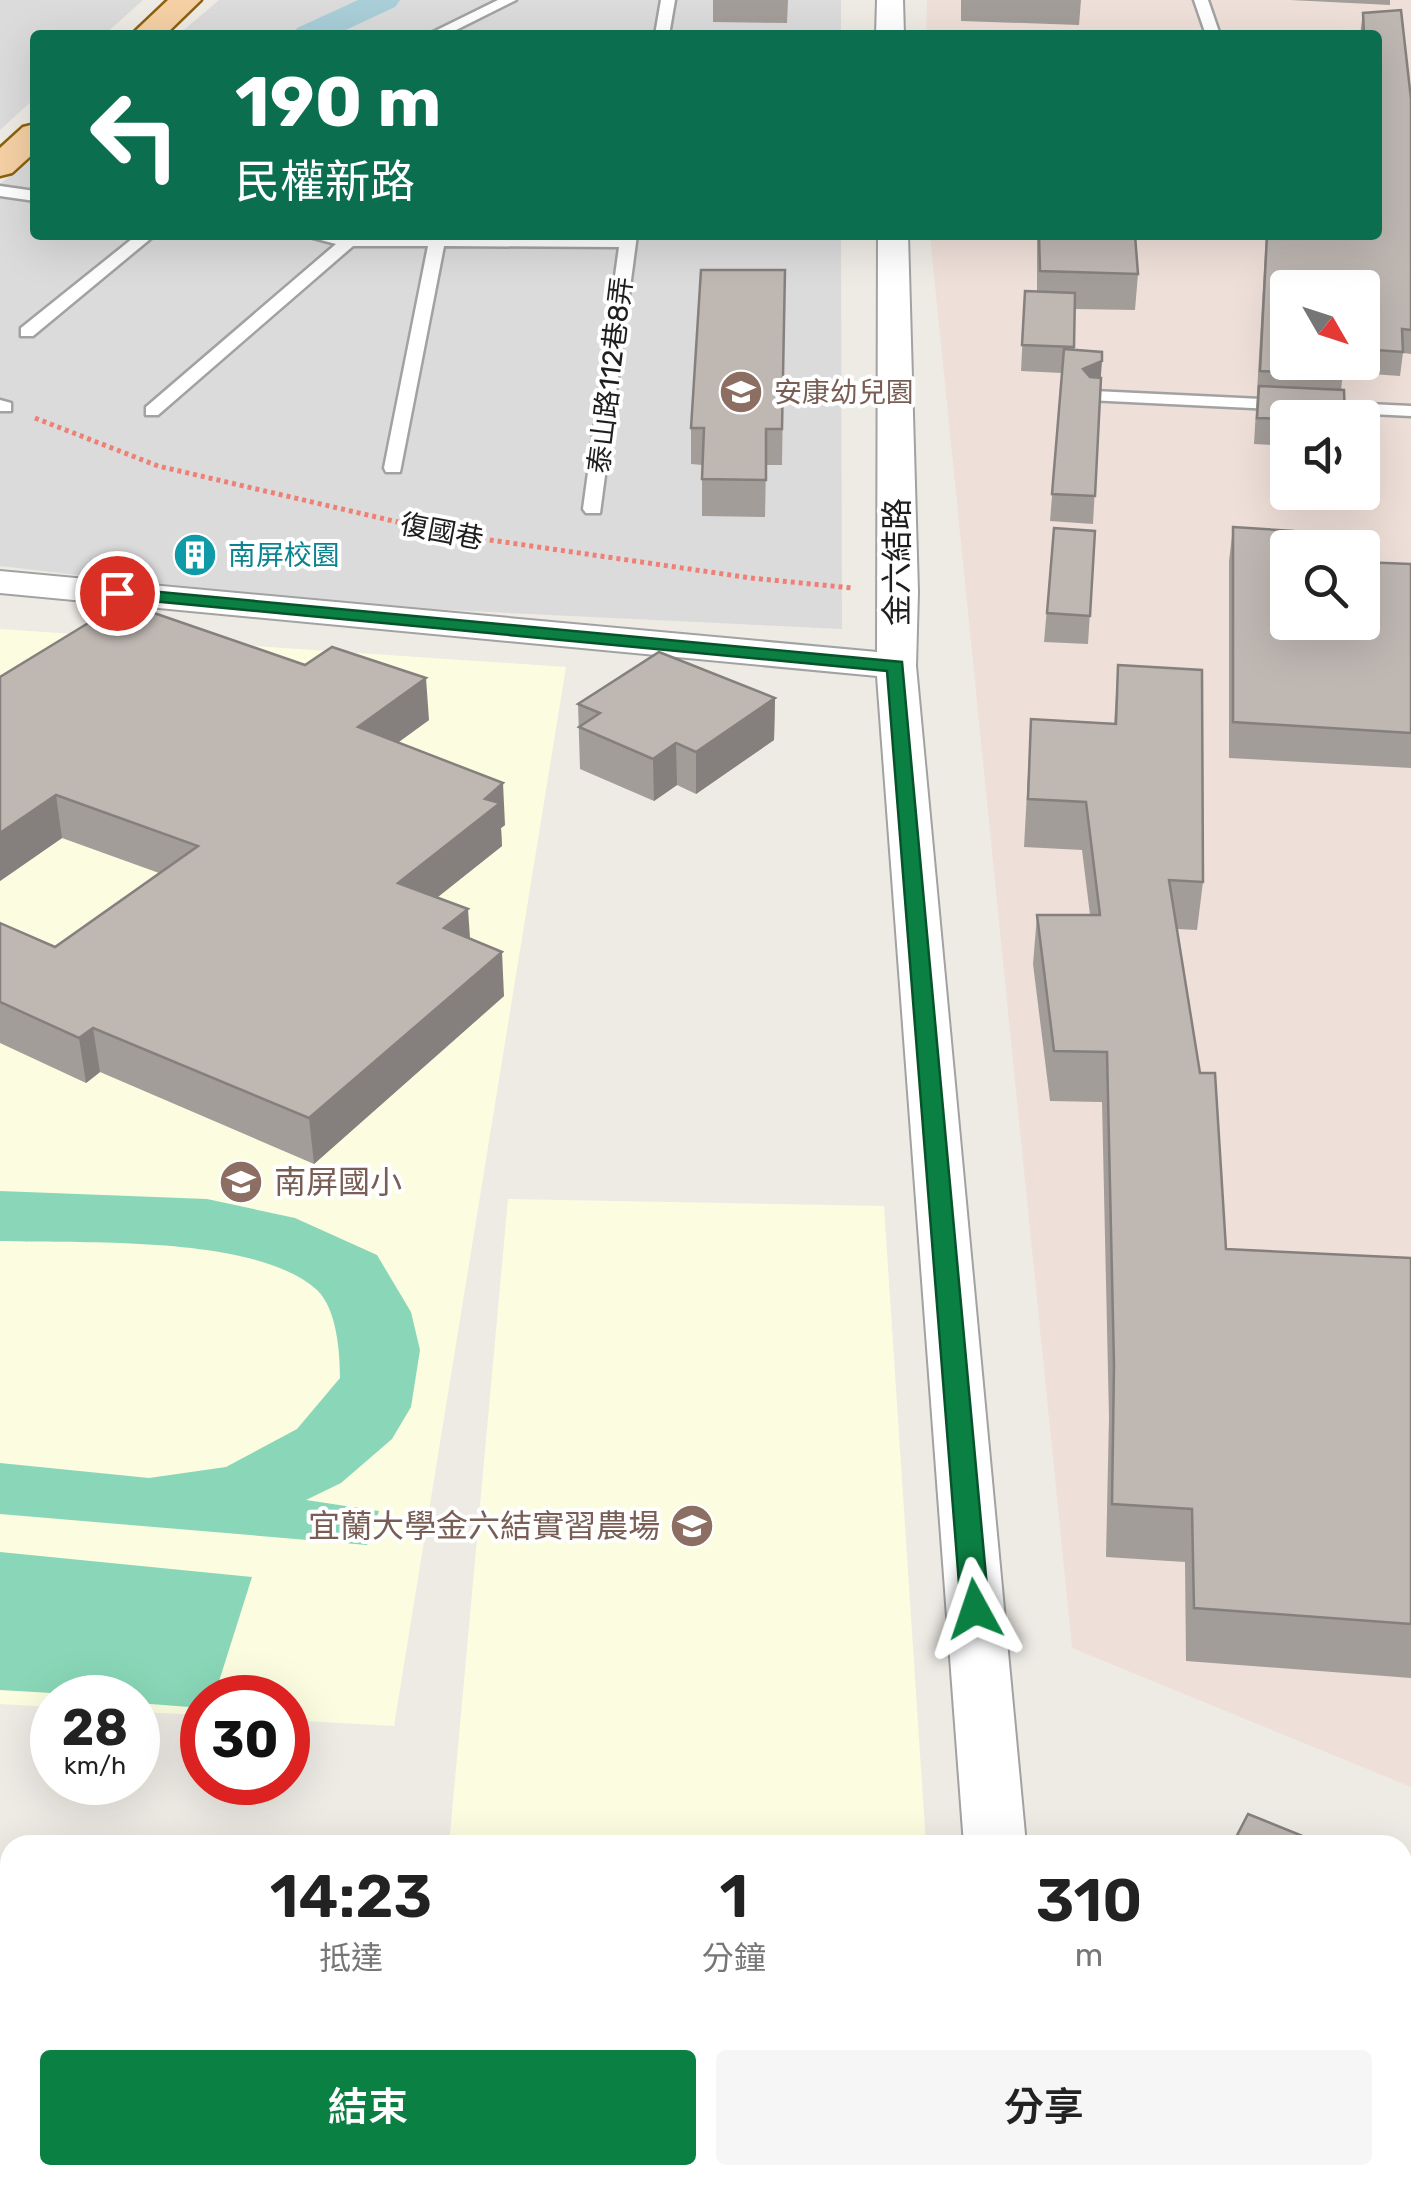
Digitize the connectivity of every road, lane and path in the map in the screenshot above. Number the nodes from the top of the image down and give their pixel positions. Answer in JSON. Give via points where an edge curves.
{"nodes":[{"id":1,"x":186,"y":0,"type":"edge"},
{"id":2,"x":668,"y":0,"type":"edge"},
{"id":3,"x":890,"y":0,"type":"edge"},
{"id":4,"x":1200,"y":0,"type":"edge"},
{"id":5,"x":502,"y":8,"type":"edge"},
{"id":6,"x":153,"y":30,"type":"edge"},
{"id":7,"x":447,"y":30,"type":"edge"},
{"id":8,"x":663,"y":30,"type":"edge"},
{"id":9,"x":890,"y":30,"type":"edge"},
{"id":10,"x":1211,"y":30,"type":"edge"},
{"id":11,"x":30,"y":139,"type":"edge"},
{"id":12,"x":0,"y":166,"type":"edge"},
{"id":13,"x":0,"y":192,"type":"edge"},
{"id":14,"x":30,"y":195,"type":"edge"},
{"id":15,"x":140,"y":240,"type":"edge"},
{"id":16,"x":342,"y":240,"type":"edge"},
{"id":17,"x":371,"y":240,"type":"edge"},
{"id":18,"x":437,"y":240,"type":"edge"},
{"id":19,"x":628,"y":240,"type":"edge"},
{"id":20,"x":894,"y":240,"type":"edge"},
{"id":21,"x":349,"y":241,"type":"junction"},
{"id":22,"x":27,"y":332,"type":"dead end"},
{"id":23,"x":1094,"y":396,"type":"edge"},
{"id":24,"x":3,"y":406,"type":"edge"},
{"id":25,"x":152,"y":411,"type":"dead end"},
{"id":26,"x":1411,"y":411,"type":"edge"},
{"id":27,"x":394,"y":468,"type":"dead end"},
{"id":28,"x":593,"y":509,"type":"dead end"},
{"id":29,"x":0,"y":582,"type":"edge"},
{"id":30,"x":899,"y":592,"type":"junction"},
{"id":31,"x":896,"y":666,"type":"junction"},
{"id":32,"x":994,"y":1835,"type":"edge"}],
"edges":[{"from":1,"to":6,"type":"main road"},
{"from":2,"to":8,"type":"lane"},
{"from":3,"to":9,"type":"street"},
{"from":4,"to":10,"type":"lane"},
{"from":5,"to":7,"type":"lane"},
{"from":11,"to":12,"type":"main road"},
{"from":13,"to":14,"type":"lane"},
{"from":15,"to":22,"type":"lane"},
{"from":16,"to":21,"type":"lane"},
{"from":17,"to":21,"type":"lane"},
{"from":18,"to":27,"type":"lane"},
{"from":19,"to":28,"type":"lane","name":"泰山路112巷8弄"},
{"from":20,"to":30,"type":"street","name":"金六結路"},
{"from":21,"to":25,"type":"lane"},
{"from":23,"to":26,"type":"lane"},
{"from":24,"to":30,"type":"path","name":"復國巷","via":[[158,466],[448,534]]},
{"from":29,"to":31,"type":"street"},
{"from":30,"to":31,"type":"street","name":"金六結路"},
{"from":31,"to":32,"type":"street","name":"金六結路"}]}
